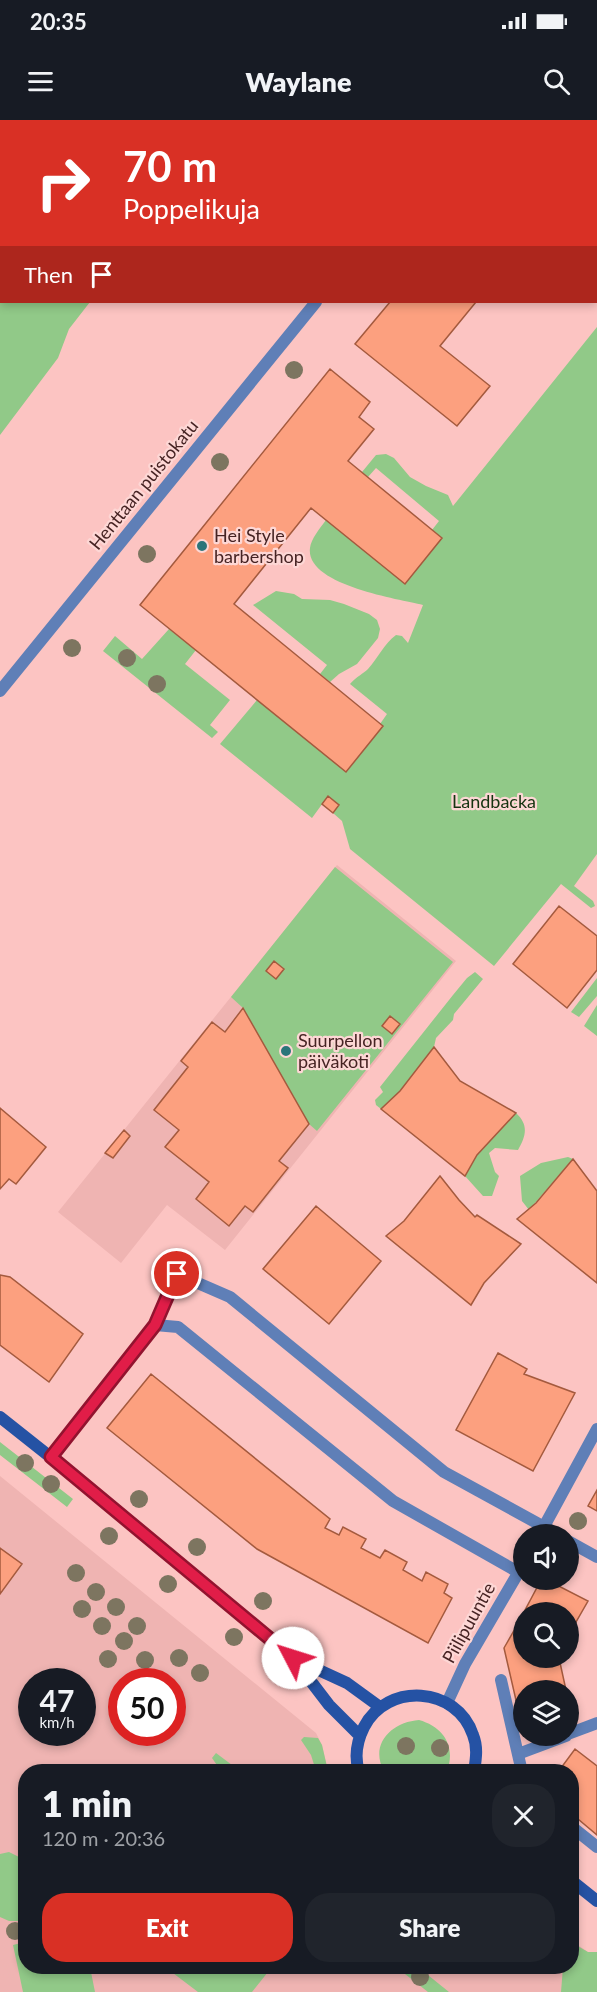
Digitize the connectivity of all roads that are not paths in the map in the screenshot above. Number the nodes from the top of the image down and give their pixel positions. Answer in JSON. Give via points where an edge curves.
{"nodes":[{"id":1,"x":315,"y":303,"type":"edge"},
{"id":2,"x":0,"y":691,"type":"edge"},
{"id":3,"x":155,"y":1325,"type":"junction"},
{"id":4,"x":0,"y":1417,"type":"edge"},
{"id":5,"x":597,"y":1429,"type":"edge"},
{"id":6,"x":51,"y":1457,"type":"junction"},
{"id":7,"x":530,"y":1524,"type":"edge"},
{"id":8,"x":546,"y":1524,"type":"edge"},
{"id":9,"x":579,"y":1547,"type":"edge"},
{"id":10,"x":597,"y":1557,"type":"edge"},
{"id":11,"x":513,"y":1564,"type":"edge"},
{"id":12,"x":513,"y":1582,"type":"edge"},
{"id":13,"x":293,"y":1658,"type":"junction"},
{"id":14,"x":501,"y":1680,"type":"dead end"},
{"id":15,"x":447,"y":1703,"type":"junction"},
{"id":16,"x":380,"y":1707,"type":"junction"},
{"id":17,"x":597,"y":1723,"type":"edge"},
{"id":18,"x":579,"y":1730,"type":"edge"},
{"id":19,"x":359,"y":1735,"type":"junction"},
{"id":20,"x":539,"y":1746,"type":"edge"},
{"id":21,"x":518,"y":1754,"type":"junction"},
{"id":22,"x":358,"y":1764,"type":"edge"},
{"id":23,"x":475,"y":1764,"type":"edge"},
{"id":24,"x":520,"y":1764,"type":"edge"},
{"id":25,"x":579,"y":1833,"type":"edge"},
{"id":26,"x":597,"y":1847,"type":"edge"},
{"id":27,"x":579,"y":1887,"type":"edge"},
{"id":28,"x":597,"y":1901,"type":"edge"}],
"edges":[{"from":1,"to":2,"type":"street","name":"Henttaan puistokatu"},
{"from":3,"to":6,"type":"street"},
{"from":3,"to":7,"type":"street","via":[[177,1274],[230,1298],[444,1472]]},
{"from":3,"to":11,"type":"street","via":[[178,1327],[393,1501]]},
{"from":4,"to":6,"type":"main road"},
{"from":5,"to":8,"type":"street"},
{"from":6,"to":13,"type":"main road"},
{"from":9,"to":10,"type":"street"},
{"from":12,"to":15,"type":"street","name":"Piilipuuntie"},
{"from":13,"to":16,"type":"main road","via":[[346,1683]]},
{"from":13,"to":19,"type":"main road","via":[[329,1705]]},
{"from":14,"to":21,"type":"street"},
{"from":15,"to":16,"type":"main road","via":[[413,1694]]},
{"from":15,"to":23,"type":"main road","via":[[463,1716],[473,1734]]},
{"from":16,"to":19,"type":"main road"},
{"from":17,"to":18,"type":"street"},
{"from":19,"to":22,"type":"main road"},
{"from":20,"to":21,"type":"street"},
{"from":21,"to":24,"type":"street"},
{"from":25,"to":26,"type":"street"},
{"from":27,"to":28,"type":"main road"}]}
